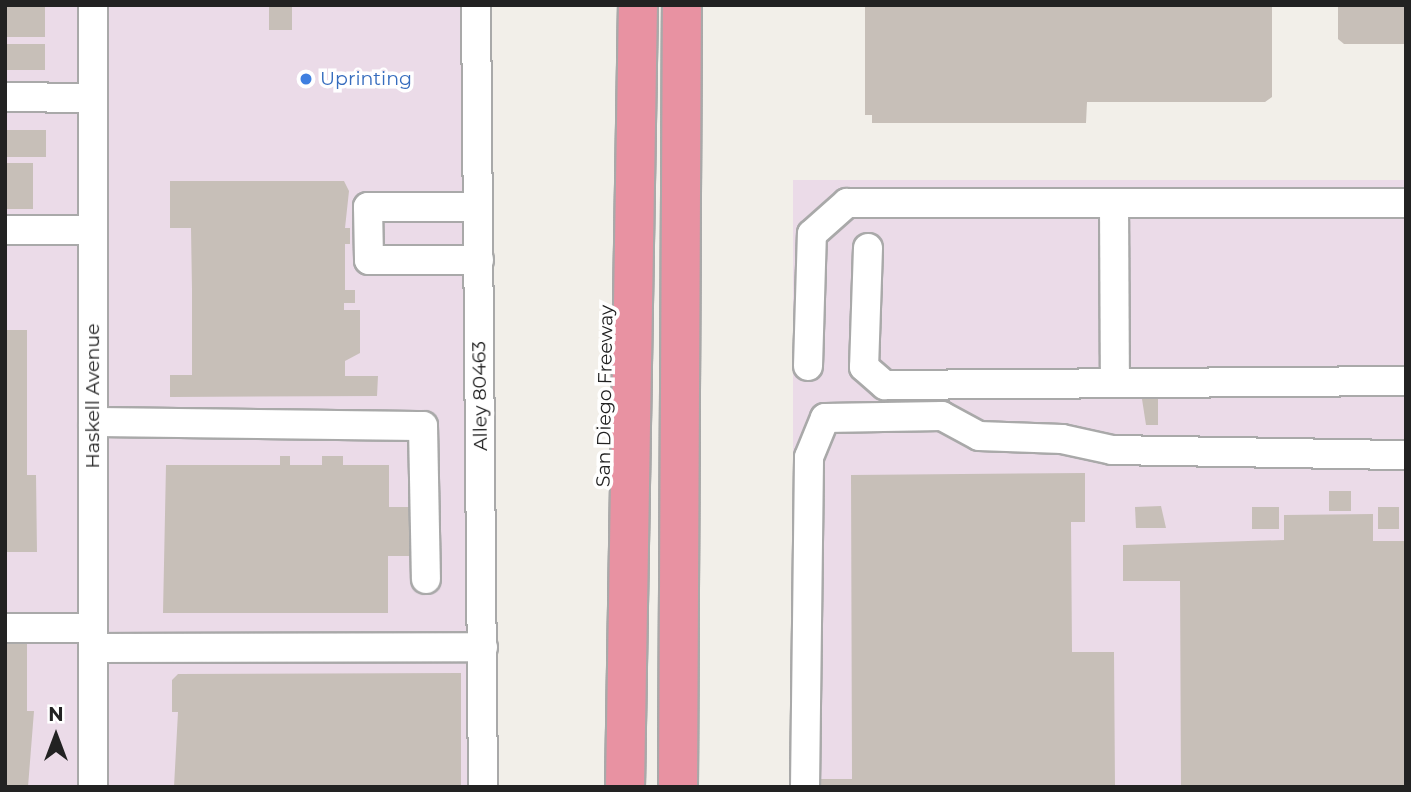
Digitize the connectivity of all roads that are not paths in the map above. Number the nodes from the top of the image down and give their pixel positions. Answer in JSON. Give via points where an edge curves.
{"nodes":[{"id":1,"x":93,"y":5,"type":"edge"},
{"id":2,"x":476,"y":5,"type":"edge"},
{"id":3,"x":611,"y":5,"type":"edge"},
{"id":4,"x":638,"y":5,"type":"edge"},
{"id":5,"x":655,"y":5,"type":"edge"},
{"id":6,"x":682,"y":5,"type":"edge"},
{"id":7,"x":5,"y":97,"type":"edge"},
{"id":8,"x":93,"y":98,"type":"junction"},
{"id":9,"x":1406,"y":202,"type":"edge"},
{"id":10,"x":1114,"y":203,"type":"junction"},
{"id":11,"x":478,"y":207,"type":"junction"},
{"id":12,"x":5,"y":230,"type":"edge"},
{"id":13,"x":93,"y":230,"type":"junction"},
{"id":14,"x":868,"y":248,"type":"dead end"},
{"id":15,"x":479,"y":260,"type":"junction"},
{"id":16,"x":808,"y":366,"type":"dead end"},
{"id":17,"x":1406,"y":382,"type":"edge"},
{"id":18,"x":1115,"y":383,"type":"junction"},
{"id":19,"x":93,"y":422,"type":"junction"},
{"id":20,"x":1406,"y":455,"type":"edge"},
{"id":21,"x":426,"y":579,"type":"dead end"},
{"id":22,"x":5,"y":628,"type":"edge"},
{"id":23,"x":93,"y":638,"type":"junction"},
{"id":24,"x":483,"y":647,"type":"junction"},
{"id":25,"x":93,"y":787,"type":"edge"},
{"id":26,"x":483,"y":787,"type":"edge"},
{"id":27,"x":598,"y":787,"type":"edge"},
{"id":28,"x":625,"y":787,"type":"edge"},
{"id":29,"x":655,"y":787,"type":"edge"},
{"id":30,"x":678,"y":787,"type":"edge"},
{"id":31,"x":805,"y":787,"type":"edge"}],
"edges":[{"from":1,"to":8,"type":"street","name":"Haskell Avenue"},
{"from":2,"to":11,"type":"street","name":"Alley 80463"},
{"from":3,"to":27,"type":"highway","name":"San Diego Freeway"},
{"from":4,"to":28,"type":"highway"},
{"from":5,"to":29,"type":"highway"},
{"from":6,"to":30,"type":"highway"},
{"from":7,"to":8,"type":"street"},
{"from":8,"to":13,"type":"street","name":"Haskell Avenue"},
{"from":9,"to":10,"type":"street"},
{"from":10,"to":16,"type":"street","via":[[847,203],[812,234]]},
{"from":10,"to":18,"type":"street"},
{"from":11,"to":15,"type":"street","name":"Alley 80463"},
{"from":11,"to":15,"type":"street","via":[[368,207],[369,260]]},
{"from":12,"to":13,"type":"street"},
{"from":13,"to":19,"type":"street","name":"Haskell Avenue"},
{"from":14,"to":18,"type":"street","via":[[864,367],[885,385]]},
{"from":15,"to":24,"type":"street","name":"Alley 80463"},
{"from":17,"to":18,"type":"street"},
{"from":19,"to":21,"type":"street","via":[[423,426]]},
{"from":19,"to":23,"type":"street","name":"Haskell Avenue"},
{"from":20,"to":31,"type":"street","via":[[1112,450],[1062,439],[979,436],[942,416],[825,418],[809,457]]},
{"from":22,"to":23,"type":"street"},
{"from":23,"to":24,"type":"street"},
{"from":23,"to":25,"type":"street","name":"Haskell Avenue"},
{"from":24,"to":26,"type":"street","name":"Alley 80463"}]}
